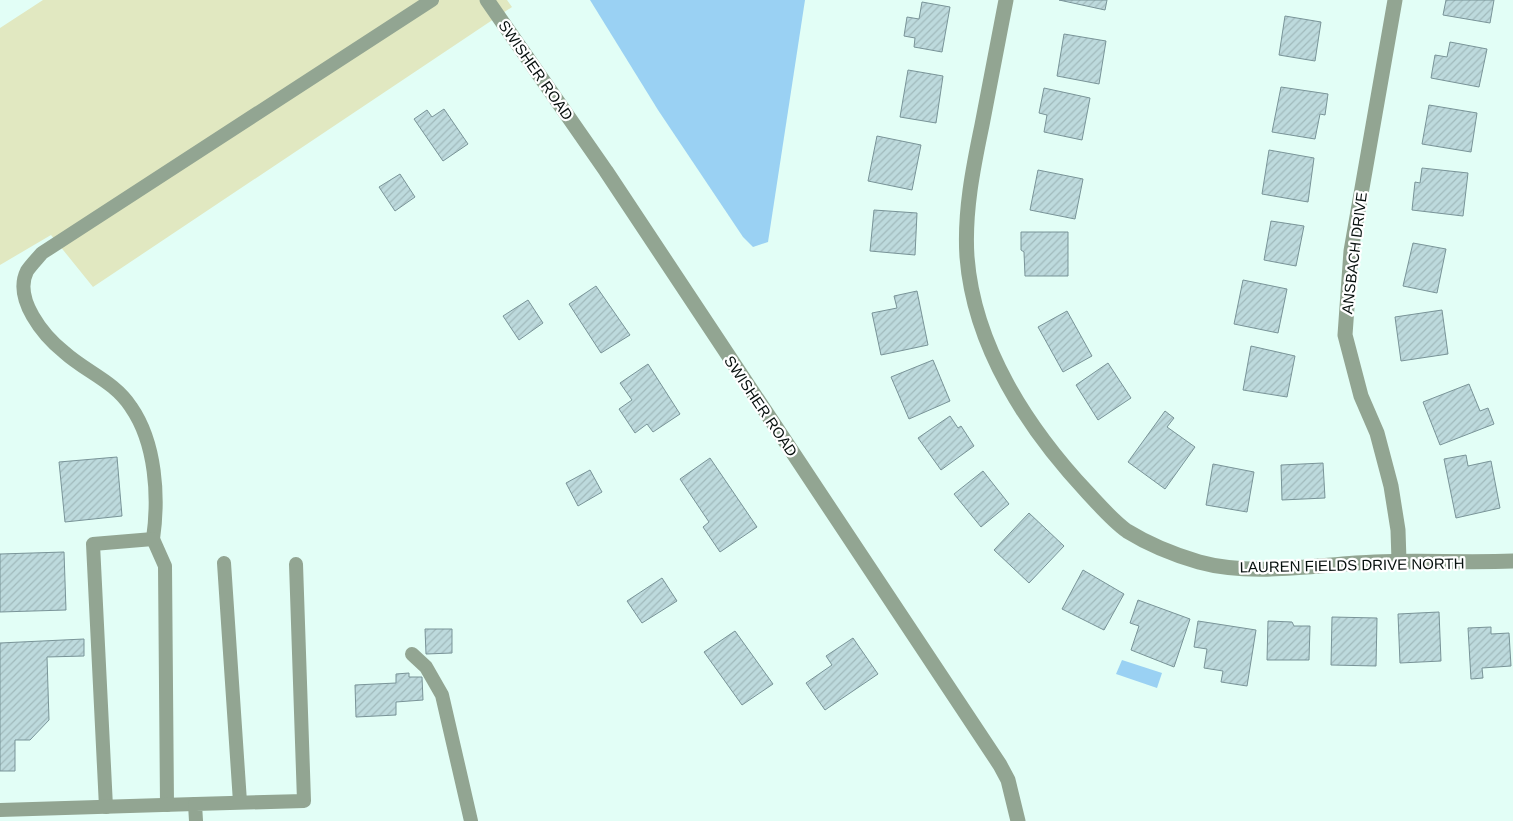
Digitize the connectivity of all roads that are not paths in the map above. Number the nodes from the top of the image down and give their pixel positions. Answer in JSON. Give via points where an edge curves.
{"nodes":[{"id":1,"x":432,"y":0,"type":"edge"},
{"id":2,"x":487,"y":0,"type":"edge"},
{"id":3,"x":1006,"y":0,"type":"edge"},
{"id":4,"x":1395,"y":0,"type":"edge"},
{"id":5,"x":153,"y":539,"type":"junction"},
{"id":6,"x":1399,"y":561,"type":"junction"},
{"id":7,"x":1513,"y":561,"type":"edge"},
{"id":8,"x":224,"y":563,"type":"dead end"},
{"id":9,"x":296,"y":564,"type":"dead end"},
{"id":10,"x":412,"y":654,"type":"dead end"},
{"id":11,"x":240,"y":802,"type":"junction"},
{"id":12,"x":196,"y":804,"type":"junction"},
{"id":13,"x":167,"y":805,"type":"junction"},
{"id":14,"x":106,"y":807,"type":"junction"},
{"id":15,"x":0,"y":810,"type":"edge"},
{"id":16,"x":196,"y":821,"type":"edge"},
{"id":17,"x":471,"y":821,"type":"edge"},
{"id":18,"x":1018,"y":821,"type":"edge"}],
"edges":[{"from":1,"to":5,"type":"lane","via":[[42,253],[27,272],[23,290],[29,309],[51,339],[64,353],[112,384],[140,422],[154,478]]},
{"from":2,"to":18,"type":"street","name":"SWISHER ROAD","via":[[606,171],[1000,765],[1008,780]]},
{"from":3,"to":6,"type":"street","name":"LAUREN FIELDS DRIVE NORTH","via":[[970,183],[967,255],[972,292],[983,328],[1028,419],[1062,465],[1126,530],[1164,549],[1200,562],[1250,569]]},
{"from":4,"to":6,"type":"street","name":"ANSBACH DRIVE","via":[[1351,251],[1345,335],[1391,486]]},
{"from":5,"to":13,"type":"lane","via":[[165,566]]},
{"from":5,"to":14,"type":"lane","via":[[93,544]]},
{"from":6,"to":7,"type":"street","name":"LAUREN FIELDS DRIVE NORTH"},
{"from":8,"to":11,"type":"lane"},
{"from":9,"to":11,"type":"lane","via":[[304,801]]},
{"from":10,"to":17,"type":"lane","via":[[426,667],[442,695]]},
{"from":11,"to":12,"type":"lane"},
{"from":12,"to":13,"type":"lane"},
{"from":12,"to":16,"type":"lane"},
{"from":13,"to":14,"type":"lane"},
{"from":14,"to":15,"type":"lane"}]}
